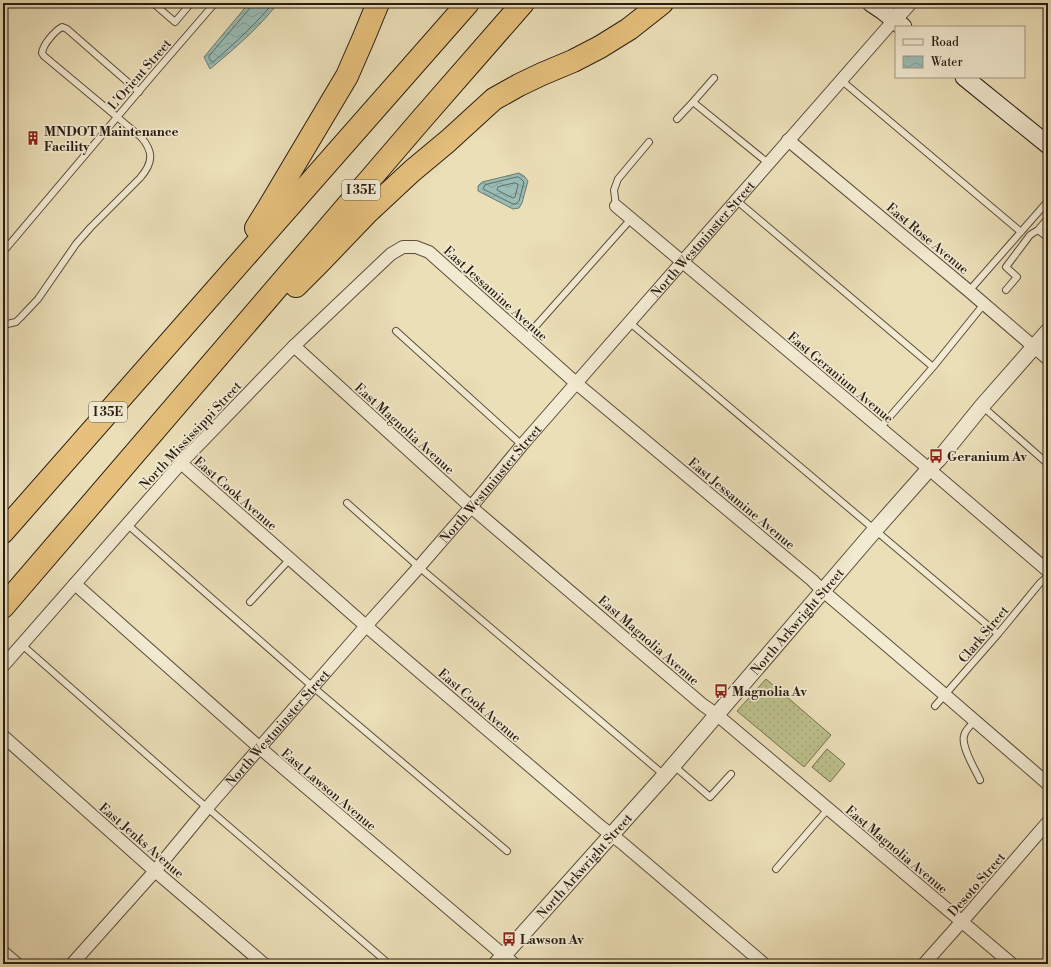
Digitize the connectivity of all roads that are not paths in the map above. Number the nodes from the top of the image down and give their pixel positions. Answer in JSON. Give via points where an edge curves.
{"nodes":[{"id":1,"x":153,"y":3,"type":"edge"},
{"id":2,"x":191,"y":3,"type":"edge"},
{"id":3,"x":216,"y":3,"type":"edge"},
{"id":4,"x":378,"y":3,"type":"edge"},
{"id":5,"x":468,"y":3,"type":"edge"},
{"id":6,"x":523,"y":3,"type":"edge"},
{"id":7,"x":662,"y":3,"type":"edge"},
{"id":8,"x":909,"y":3,"type":"edge"},
{"id":9,"x":874,"y":4,"type":"edge"},
{"id":10,"x":898,"y":23,"type":"edge"},
{"id":11,"x":714,"y":78,"type":"dead end"},
{"id":12,"x":965,"y":78,"type":"edge"},
{"id":13,"x":841,"y":80,"type":"junction"},
{"id":14,"x":139,"y":92,"type":"junction"},
{"id":15,"x":693,"y":102,"type":"junction"},
{"id":16,"x":118,"y":117,"type":"junction"},
{"id":17,"x":677,"y":119,"type":"dead end"},
{"id":18,"x":788,"y":140,"type":"junction"},
{"id":19,"x":649,"y":142,"type":"dead end"},
{"id":20,"x":1048,"y":145,"type":"edge"},
{"id":21,"x":768,"y":163,"type":"junction"},
{"id":22,"x":736,"y":200,"type":"junction"},
{"id":23,"x":1048,"y":201,"type":"edge"},
{"id":24,"x":616,"y":206,"type":"joint"},
{"id":25,"x":1048,"y":218,"type":"edge"},
{"id":26,"x":631,"y":219,"type":"junction"},
{"id":27,"x":1038,"y":230,"type":"junction"},
{"id":28,"x":1021,"y":232,"type":"junction"},
{"id":29,"x":1048,"y":238,"type":"edge"},
{"id":30,"x":416,"y":247,"type":"joint"},
{"id":31,"x":3,"y":252,"type":"edge"},
{"id":32,"x":682,"y":262,"type":"junction"},
{"id":33,"x":1006,"y":290,"type":"dead end"},
{"id":34,"x":969,"y":291,"type":"junction"},
{"id":35,"x":212,"y":294,"type":"junction"},
{"id":36,"x":984,"y":304,"type":"junction"},
{"id":37,"x":629,"y":322,"type":"junction"},
{"id":38,"x":3,"y":325,"type":"edge"},
{"id":39,"x":396,"y":331,"type":"dead end"},
{"id":40,"x":1048,"y":331,"type":"edge"},
{"id":41,"x":526,"y":339,"type":"junction"},
{"id":42,"x":294,"y":346,"type":"junction"},
{"id":43,"x":1034,"y":346,"type":"junction"},
{"id":44,"x":1048,"y":359,"type":"edge"},
{"id":45,"x":933,"y":367,"type":"junction"},
{"id":46,"x":200,"y":378,"type":"junction"},
{"id":47,"x":576,"y":383,"type":"junction"},
{"id":48,"x":982,"y":406,"type":"junction"},
{"id":49,"x":880,"y":428,"type":"junction"},
{"id":50,"x":522,"y":445,"type":"junction"},
{"id":51,"x":181,"y":463,"type":"junction"},
{"id":52,"x":1048,"y":464,"type":"edge"},
{"id":53,"x":928,"y":469,"type":"junction"},
{"id":54,"x":347,"y":503,"type":"dead end"},
{"id":55,"x":471,"y":507,"type":"junction"},
{"id":56,"x":128,"y":525,"type":"junction"},
{"id":57,"x":875,"y":530,"type":"junction"},
{"id":58,"x":3,"y":532,"type":"edge"},
{"id":59,"x":290,"y":559,"type":"junction"},
{"id":60,"x":419,"y":567,"type":"junction"},
{"id":61,"x":1048,"y":572,"type":"edge"},
{"id":62,"x":1048,"y":576,"type":"edge"},
{"id":63,"x":75,"y":584,"type":"junction"},
{"id":64,"x":822,"y":591,"type":"junction"},
{"id":65,"x":250,"y":602,"type":"dead end"},
{"id":66,"x":3,"y":607,"type":"edge"},
{"id":67,"x":366,"y":626,"type":"junction"},
{"id":68,"x":998,"y":634,"type":"junction"},
{"id":69,"x":21,"y":644,"type":"junction"},
{"id":70,"x":3,"y":666,"type":"edge"},
{"id":71,"x":313,"y":687,"type":"junction"},
{"id":72,"x":945,"y":695,"type":"junction"},
{"id":73,"x":935,"y":706,"type":"dead end"},
{"id":74,"x":716,"y":714,"type":"junction"},
{"id":75,"x":975,"y":721,"type":"junction"},
{"id":76,"x":3,"y":736,"type":"edge"},
{"id":77,"x":260,"y":748,"type":"junction"},
{"id":78,"x":669,"y":770,"type":"junction"},
{"id":79,"x":731,"y":774,"type":"dead end"},
{"id":80,"x":980,"y":780,"type":"dead end"},
{"id":81,"x":1048,"y":784,"type":"edge"},
{"id":82,"x":207,"y":808,"type":"junction"},
{"id":83,"x":828,"y":809,"type":"junction"},
{"id":84,"x":1048,"y":822,"type":"edge"},
{"id":85,"x":611,"y":835,"type":"junction"},
{"id":86,"x":507,"y":851,"type":"dead end"},
{"id":87,"x":776,"y":869,"type":"dead end"},
{"id":88,"x":155,"y":871,"type":"junction"},
{"id":89,"x":962,"y":921,"type":"junction"},
{"id":90,"x":3,"y":952,"type":"edge"},
{"id":91,"x":505,"y":961,"type":"edge"},
{"id":92,"x":17,"y":964,"type":"edge"},
{"id":93,"x":72,"y":964,"type":"edge"},
{"id":94,"x":264,"y":964,"type":"edge"},
{"id":95,"x":389,"y":964,"type":"edge"},
{"id":96,"x":764,"y":964,"type":"edge"},
{"id":97,"x":924,"y":964,"type":"edge"},
{"id":98,"x":1012,"y":964,"type":"edge"}],
"edges":[{"from":1,"to":2,"type":"lane","via":[[175,22]]},
{"from":3,"to":14,"type":"lane","name":"L'Orient Street"},
{"from":4,"to":35,"type":"highway","via":[[346,76],[269,207]]},
{"from":5,"to":35,"type":"highway","number":"I 35E"},
{"from":6,"to":46,"type":"highway","number":"I 35E"},
{"from":7,"to":46,"type":"highway","via":[[629,29],[600,47],[494,99],[374,207]]},
{"from":8,"to":10,"type":"street","name":"North Westminster Street"},
{"from":9,"to":10,"type":"main road"},
{"from":10,"to":13,"type":"street","name":"North Westminster Street"},
{"from":11,"to":15,"type":"lane"},
{"from":12,"to":20,"type":"main road"},
{"from":13,"to":18,"type":"street","name":"North Westminster Street"},
{"from":13,"to":28,"type":"lane"},
{"from":14,"to":16,"type":"lane","name":"L'Orient Street"},
{"from":14,"to":16,"type":"lane","via":[[67,29],[62,27],[57,30],[42,48],[44,56]]},
{"from":15,"to":17,"type":"lane"},
{"from":15,"to":21,"type":"lane"},
{"from":16,"to":31,"type":"lane","name":"L'Orient Street"},
{"from":16,"to":38,"type":"lane","via":[[141,137],[150,149],[146,171],[76,244],[30,308],[16,322]]},
{"from":18,"to":21,"type":"street","name":"North Westminster Street"},
{"from":18,"to":34,"type":"street","name":"East Rose Avenue"},
{"from":19,"to":24,"type":"lane","via":[[618,179],[614,190]]},
{"from":21,"to":22,"type":"street","name":"North Westminster Street"},
{"from":22,"to":32,"type":"street","name":"North Westminster Street"},
{"from":22,"to":45,"type":"lane"},
{"from":23,"to":28,"type":"lane"},
{"from":24,"to":26,"type":"street","name":"East Geranium Avenue"},
{"from":25,"to":27,"type":"lane"},
{"from":26,"to":32,"type":"street","name":"East Geranium Avenue"},
{"from":26,"to":41,"type":"lane"},
{"from":27,"to":29,"type":"lane"},
{"from":27,"to":33,"type":"lane","via":[[1030,235],[1006,267],[1016,278]]},
{"from":28,"to":34,"type":"lane"},
{"from":30,"to":41,"type":"street","name":"East Jessamine Avenue","via":[[430,252]]},
{"from":30,"to":42,"type":"street","name":"North Mississippi Street","via":[[403,247],[391,254]]},
{"from":32,"to":37,"type":"street","name":"North Westminster Street"},
{"from":32,"to":49,"type":"street","name":"East Geranium Avenue"},
{"from":34,"to":36,"type":"street","name":"East Rose Avenue"},
{"from":35,"to":58,"type":"highway","number":"I 35E"},
{"from":36,"to":43,"type":"street","name":"East Rose Avenue"},
{"from":36,"to":45,"type":"lane"},
{"from":37,"to":47,"type":"street","name":"North Westminster Street"},
{"from":37,"to":57,"type":"lane"},
{"from":39,"to":50,"type":"lane"},
{"from":40,"to":43,"type":"street","name":"North Arkwright Street"},
{"from":41,"to":47,"type":"street","name":"East Jessamine Avenue"},
{"from":42,"to":51,"type":"street","name":"North Mississippi Street"},
{"from":42,"to":55,"type":"street","name":"East Magnolia Avenue"},
{"from":43,"to":44,"type":"street","name":"East Rose Avenue"},
{"from":43,"to":48,"type":"street","name":"North Arkwright Street"},
{"from":45,"to":49,"type":"lane"},
{"from":46,"to":66,"type":"highway","number":"I 35E"},
{"from":47,"to":50,"type":"street","name":"North Westminster Street"},
{"from":47,"to":64,"type":"street","name":"East Jessamine Avenue"},
{"from":48,"to":52,"type":"lane"},
{"from":48,"to":53,"type":"street","name":"North Arkwright Street"},
{"from":49,"to":53,"type":"street","name":"East Geranium Avenue"},
{"from":50,"to":55,"type":"street","name":"North Westminster Street"},
{"from":51,"to":56,"type":"street","name":"North Mississippi Street"},
{"from":51,"to":59,"type":"street","name":"East Cook Avenue"},
{"from":53,"to":57,"type":"street","name":"North Arkwright Street"},
{"from":53,"to":61,"type":"street","name":"East Geranium Avenue"},
{"from":54,"to":60,"type":"lane"},
{"from":55,"to":60,"type":"street","name":"North Westminster Street"},
{"from":55,"to":74,"type":"street","name":"East Magnolia Avenue"},
{"from":56,"to":63,"type":"street","name":"North Mississippi Street"},
{"from":56,"to":71,"type":"lane"},
{"from":57,"to":64,"type":"street","name":"North Arkwright Street"},
{"from":57,"to":68,"type":"lane"},
{"from":59,"to":65,"type":"lane"},
{"from":59,"to":67,"type":"street","name":"East Cook Avenue"},
{"from":60,"to":67,"type":"street","name":"North Westminster Street"},
{"from":60,"to":78,"type":"lane"},
{"from":62,"to":68,"type":"lane","name":"Clark Street"},
{"from":63,"to":69,"type":"street","name":"North Mississippi Street"},
{"from":63,"to":77,"type":"street","name":"East Lawson Avenue"},
{"from":64,"to":72,"type":"street","name":"East Jessamine Avenue"},
{"from":64,"to":74,"type":"street","name":"North Arkwright Street"},
{"from":67,"to":71,"type":"street","name":"North Westminster Street"},
{"from":67,"to":85,"type":"street","name":"East Cook Avenue"},
{"from":68,"to":72,"type":"lane","name":"Clark Street"},
{"from":69,"to":70,"type":"street","name":"North Mississippi Street"},
{"from":69,"to":82,"type":"lane"},
{"from":71,"to":77,"type":"street","name":"North Westminster Street"},
{"from":71,"to":86,"type":"lane"},
{"from":72,"to":73,"type":"lane","name":"Clark Street"},
{"from":72,"to":75,"type":"street","name":"East Jessamine Avenue"},
{"from":74,"to":78,"type":"street","name":"North Arkwright Street"},
{"from":74,"to":83,"type":"street","name":"East Magnolia Avenue"},
{"from":75,"to":80,"type":"lane","via":[[963,740]]},
{"from":75,"to":81,"type":"street","name":"East Jessamine Avenue"},
{"from":76,"to":88,"type":"street","name":"East Jenks Avenue"},
{"from":77,"to":82,"type":"street","name":"North Westminster Street"},
{"from":77,"to":91,"type":"street","name":"East Lawson Avenue","via":[[489,942]]},
{"from":78,"to":79,"type":"lane","via":[[710,798]]},
{"from":78,"to":85,"type":"street","name":"North Arkwright Street"},
{"from":82,"to":88,"type":"street","name":"North Westminster Street"},
{"from":82,"to":95,"type":"lane"},
{"from":83,"to":87,"type":"lane"},
{"from":83,"to":89,"type":"street","name":"East Magnolia Avenue"},
{"from":84,"to":89,"type":"street","name":"Desoto Street"},
{"from":85,"to":91,"type":"street","name":"North Arkwright Street"},
{"from":85,"to":96,"type":"street","name":"East Cook Avenue"},
{"from":88,"to":93,"type":"street","name":"North Westminster Street"},
{"from":88,"to":94,"type":"street","name":"East Jenks Avenue"},
{"from":89,"to":97,"type":"street","name":"Desoto Street"},
{"from":89,"to":98,"type":"street","name":"East Magnolia Avenue"},
{"from":90,"to":92,"type":"street"}]}
